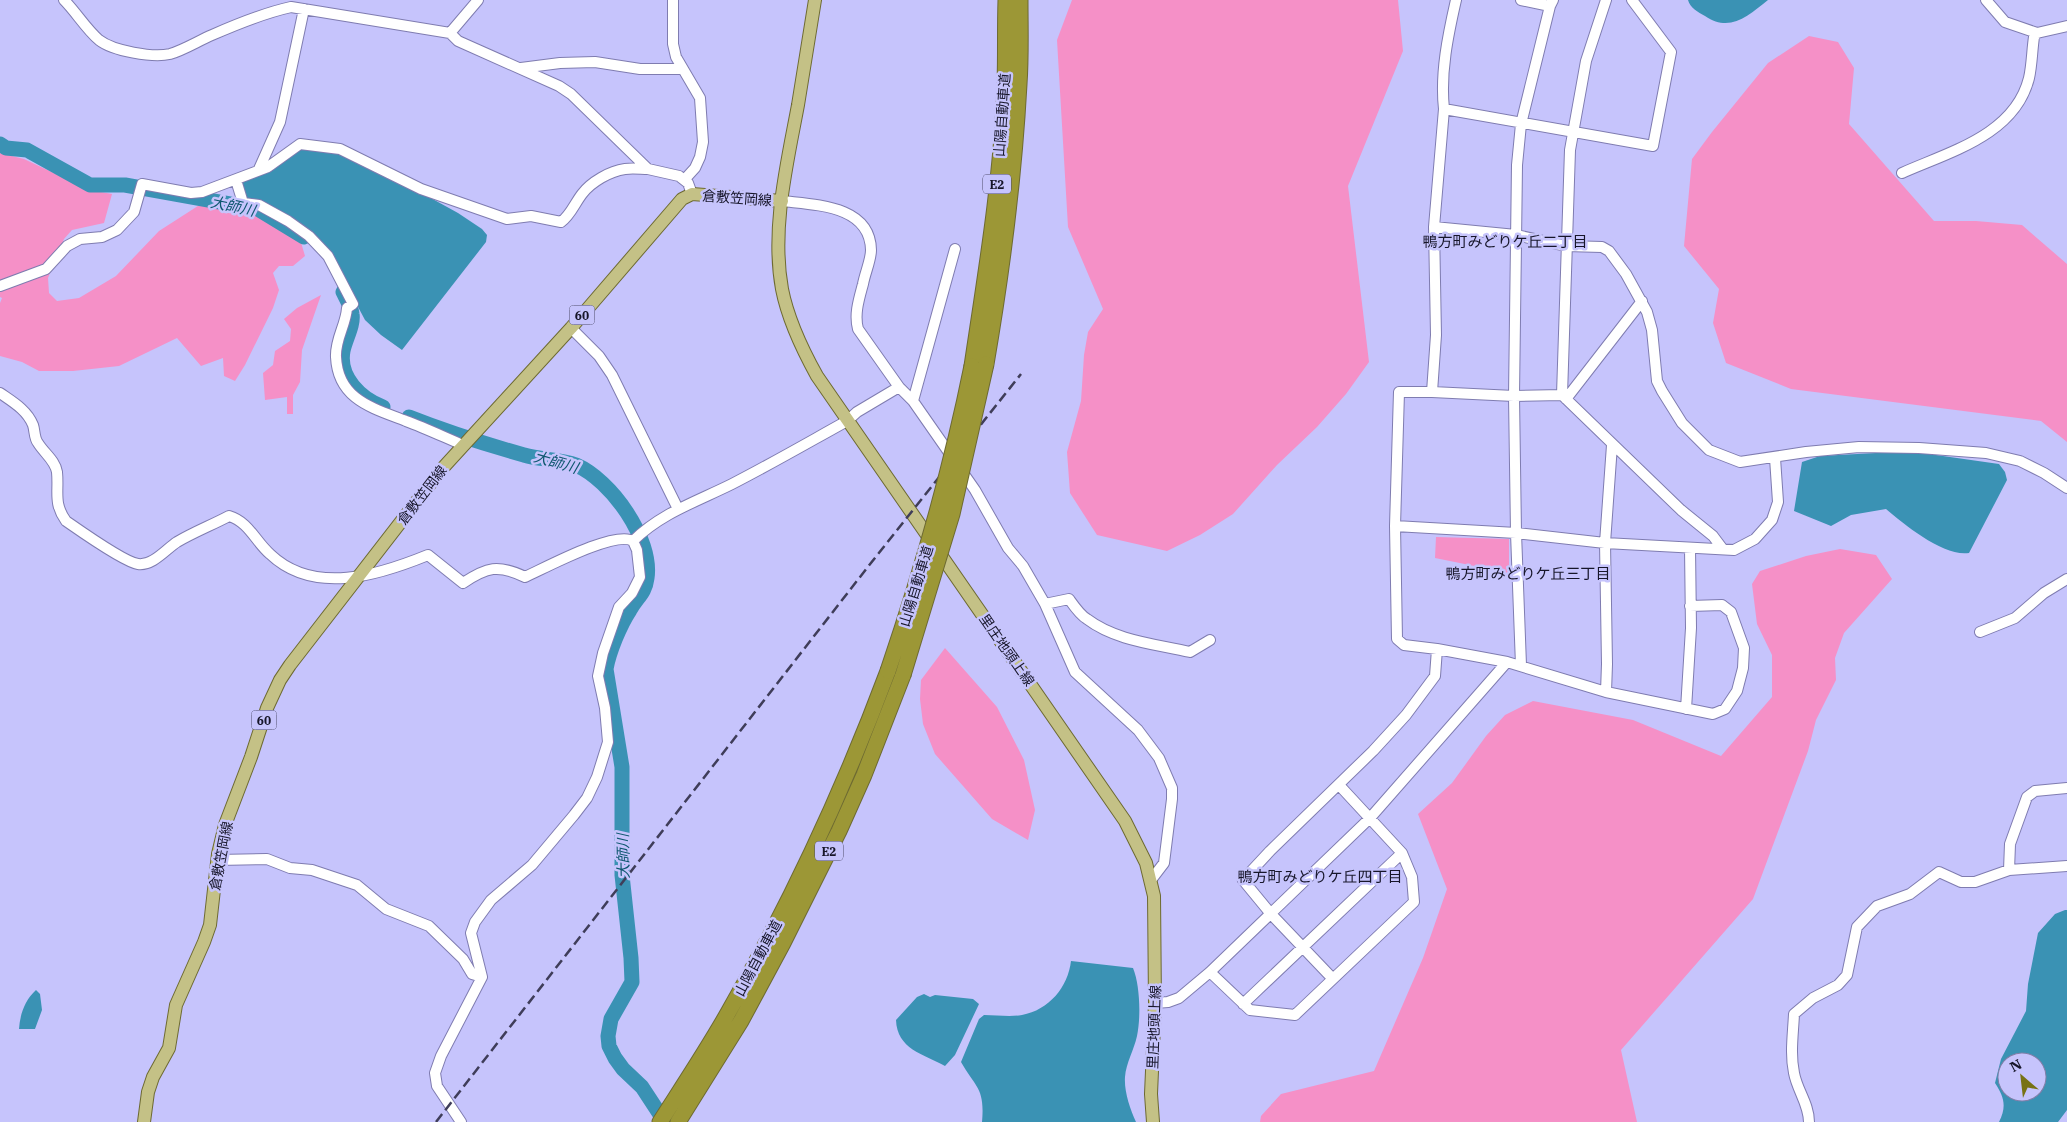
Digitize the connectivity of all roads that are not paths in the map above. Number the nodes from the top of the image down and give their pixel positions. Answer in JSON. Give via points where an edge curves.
{"nodes":[{"id":1,"x":64,"y":0,"type":"edge"},
{"id":2,"x":478,"y":0,"type":"edge"},
{"id":3,"x":673,"y":0,"type":"edge"},
{"id":4,"x":816,"y":0,"type":"edge"},
{"id":5,"x":1006,"y":0,"type":"edge"},
{"id":6,"x":1020,"y":0,"type":"edge"},
{"id":7,"x":1456,"y":0,"type":"edge"},
{"id":8,"x":1521,"y":0,"type":"edge"},
{"id":9,"x":1606,"y":0,"type":"edge"},
{"id":10,"x":1632,"y":0,"type":"edge"},
{"id":11,"x":1986,"y":0,"type":"edge"},
{"id":12,"x":1552,"y":3,"type":"edge"},
{"id":13,"x":306,"y":6,"type":"edge"},
{"id":14,"x":2067,"y":26,"type":"edge"},
{"id":15,"x":2038,"y":32,"type":"junction"},
{"id":16,"x":450,"y":33,"type":"junction"},
{"id":17,"x":520,"y":68,"type":"junction"},
{"id":18,"x":682,"y":69,"type":"junction"},
{"id":19,"x":1444,"y":109,"type":"junction"},
{"id":20,"x":1521,"y":124,"type":"junction"},
{"id":21,"x":1573,"y":132,"type":"junction"},
{"id":22,"x":259,"y":169,"type":"junction"},
{"id":23,"x":648,"y":169,"type":"junction"},
{"id":24,"x":1902,"y":173,"type":"dead end"},
{"id":25,"x":685,"y":179,"type":"junction"},
{"id":26,"x":236,"y":180,"type":"junction"},
{"id":27,"x":692,"y":194,"type":"junction"},
{"id":28,"x":782,"y":201,"type":"junction"},
{"id":29,"x":1434,"y":227,"type":"junction"},
{"id":30,"x":1516,"y":235,"type":"junction"},
{"id":31,"x":1566,"y":246,"type":"junction"},
{"id":32,"x":955,"y":249,"type":"dead end"},
{"id":33,"x":0,"y":286,"type":"edge"},
{"id":34,"x":1642,"y":301,"type":"junction"},
{"id":35,"x":571,"y":328,"type":"junction"},
{"id":36,"x":979,"y":365,"type":"junction"},
{"id":37,"x":899,"y":387,"type":"junction"},
{"id":38,"x":1432,"y":392,"type":"junction"},
{"id":39,"x":0,"y":393,"type":"edge"},
{"id":40,"x":1514,"y":396,"type":"junction"},
{"id":41,"x":1564,"y":397,"type":"junction"},
{"id":42,"x":913,"y":401,"type":"junction"},
{"id":43,"x":847,"y":421,"type":"junction"},
{"id":44,"x":466,"y":442,"type":"junction"},
{"id":45,"x":1612,"y":445,"type":"junction"},
{"id":46,"x":1775,"y":458,"type":"junction"},
{"id":47,"x":2067,"y":488,"type":"edge"},
{"id":48,"x":678,"y":508,"type":"junction"},
{"id":49,"x":1395,"y":526,"type":"junction"},
{"id":50,"x":1516,"y":533,"type":"junction"},
{"id":51,"x":636,"y":538,"type":"junction"},
{"id":52,"x":1605,"y":543,"type":"junction"},
{"id":53,"x":1690,"y":548,"type":"junction"},
{"id":54,"x":1722,"y":548,"type":"junction"},
{"id":55,"x":359,"y":576,"type":"junction"},
{"id":56,"x":2067,"y":579,"type":"edge"},
{"id":57,"x":1045,"y":604,"type":"junction"},
{"id":58,"x":1690,"y":606,"type":"junction"},
{"id":59,"x":1980,"y":632,"type":"dead end"},
{"id":60,"x":1210,"y":640,"type":"dead end"},
{"id":61,"x":1437,"y":649,"type":"junction"},
{"id":62,"x":1507,"y":662,"type":"junction"},
{"id":63,"x":1521,"y":665,"type":"junction"},
{"id":64,"x":1606,"y":692,"type":"junction"},
{"id":65,"x":1686,"y":709,"type":"junction"},
{"id":66,"x":1339,"y":785,"type":"junction"},
{"id":67,"x":2067,"y":788,"type":"edge"},
{"id":68,"x":1370,"y":818,"type":"junction"},
{"id":69,"x":1402,"y":853,"type":"junction"},
{"id":70,"x":217,"y":860,"type":"junction"},
{"id":71,"x":2067,"y":866,"type":"edge"},
{"id":72,"x":2009,"y":870,"type":"junction"},
{"id":73,"x":1151,"y":880,"type":"junction"},
{"id":74,"x":1271,"y":914,"type":"junction"},
{"id":75,"x":1303,"y":948,"type":"junction"},
{"id":76,"x":1210,"y":972,"type":"junction"},
{"id":77,"x":482,"y":977,"type":"junction"},
{"id":78,"x":1333,"y":979,"type":"junction"},
{"id":79,"x":1155,"y":1002,"type":"junction"},
{"id":80,"x":1243,"y":1004,"type":"junction"},
{"id":81,"x":734,"y":1018,"type":"junction"},
{"id":82,"x":144,"y":1122,"type":"edge"},
{"id":83,"x":461,"y":1122,"type":"edge"},
{"id":84,"x":660,"y":1122,"type":"edge"},
{"id":85,"x":678,"y":1122,"type":"edge"},
{"id":86,"x":1153,"y":1122,"type":"edge"},
{"id":87,"x":1809,"y":1122,"type":"edge"}],
"edges":[{"from":1,"to":13,"type":"street","via":[[106,45],[157,55],[170,54],[276,10]]},
{"from":2,"to":16,"type":"street"},
{"from":3,"to":18,"type":"street","via":[[673,44]]},
{"from":4,"to":28,"type":"main road","name":"倉敷笠岡線"},
{"from":5,"to":36,"type":"highway","name":"山陽自動車道","number":"E2","via":[[1005,85]]},
{"from":6,"to":36,"type":"highway","name":"山陽自動車道","number":"E2","via":[[1019,83],[1002,270]]},
{"from":7,"to":19,"type":"street","via":[[1446,45]]},
{"from":8,"to":12,"type":"street"},
{"from":9,"to":21,"type":"street","via":[[1586,61]]},
{"from":10,"to":21,"type":"street","via":[[1671,52],[1653,146]]},
{"from":11,"to":15,"type":"street","via":[[2005,22]]},
{"from":12,"to":20,"type":"street"},
{"from":13,"to":16,"type":"street"},
{"from":13,"to":22,"type":"street","via":[[280,122]]},
{"from":14,"to":15,"type":"street"},
{"from":15,"to":24,"type":"street","via":[[2034,36],[2029,79],[2008,117],[1992,131]]},
{"from":16,"to":17,"type":"street","via":[[458,41]]},
{"from":17,"to":18,"type":"street","via":[[595,62],[640,69]]},
{"from":17,"to":23,"type":"street","via":[[571,94]]},
{"from":18,"to":25,"type":"street","via":[[700,98],[703,142],[700,157]]},
{"from":19,"to":20,"type":"street"},
{"from":19,"to":29,"type":"street"},
{"from":20,"to":21,"type":"street"},
{"from":20,"to":30,"type":"street"},
{"from":21,"to":31,"type":"street"},
{"from":22,"to":23,"type":"street","via":[[268,167],[300,144],[340,149],[421,189],[507,219],[531,216],[561,222],[590,186],[619,170]]},
{"from":22,"to":26,"type":"street"},
{"from":23,"to":25,"type":"street"},
{"from":25,"to":27,"type":"street"},
{"from":26,"to":33,"type":"street","via":[[191,193],[141,188],[134,212],[117,230],[102,237],[80,238],[46,269]]},
{"from":26,"to":44,"type":"street","via":[[243,203],[259,205],[288,221],[323,250],[354,304],[350,306],[336,356],[341,378],[352,395],[370,408]]},
{"from":27,"to":28,"type":"main road","name":"倉敷笠岡線"},
{"from":27,"to":35,"type":"main road","name":"倉敷笠岡線","number":"60","via":[[682,199]]},
{"from":28,"to":37,"type":"street","via":[[822,205],[852,215],[863,224],[871,251],[856,321],[858,329]]},
{"from":28,"to":43,"type":"main road","name":"里庄地頭上線","via":[[779,265],[788,312],[805,354]]},
{"from":29,"to":30,"type":"street"},
{"from":29,"to":38,"type":"street","via":[[1436,336]]},
{"from":30,"to":31,"type":"street"},
{"from":30,"to":40,"type":"street"},
{"from":31,"to":34,"type":"street","via":[[1609,250]]},
{"from":31,"to":41,"type":"street"},
{"from":32,"to":42,"type":"street"},
{"from":34,"to":41,"type":"street"},
{"from":34,"to":46,"type":"street","via":[[1652,330],[1657,381],[1682,423],[1709,450],[1740,462]]},
{"from":35,"to":44,"type":"main road","name":"倉敷笠岡線","number":"60"},
{"from":35,"to":48,"type":"street","via":[[599,356],[612,375]]},
{"from":36,"to":81,"type":"highway","name":"山陽自動車道","number":"E2","bridge":true,"via":[[952,514],[864,775],[783,943]]},
{"from":37,"to":42,"type":"street"},
{"from":37,"to":43,"type":"street"},
{"from":38,"to":40,"type":"street"},
{"from":38,"to":49,"type":"street","via":[[1399,392]]},
{"from":39,"to":55,"type":"street","via":[[29,416],[37,442],[56,471],[57,504],[66,521],[137,564],[146,563],[176,542],[229,516],[239,519],[279,564],[291,570],[318,578]]},
{"from":40,"to":41,"type":"street"},
{"from":40,"to":50,"type":"street"},
{"from":41,"to":45,"type":"street"},
{"from":42,"to":57,"type":"street","via":[[975,490]]},
{"from":43,"to":48,"type":"street","via":[[731,484]]},
{"from":43,"to":73,"type":"main road","name":"里庄地頭上線","via":[[1125,821]]},
{"from":44,"to":55,"type":"main road","name":"倉敷笠岡線","number":"60","via":[[422,493]]},
{"from":45,"to":52,"type":"street"},
{"from":45,"to":54,"type":"street","via":[[1713,536]]},
{"from":46,"to":47,"type":"street","via":[[1859,447],[1936,448],[1986,453],[2020,461]]},
{"from":46,"to":54,"type":"street","via":[[1778,502],[1772,520],[1756,538],[1734,550]]},
{"from":48,"to":51,"type":"street"},
{"from":49,"to":50,"type":"street"},
{"from":49,"to":61,"type":"street","via":[[1397,639],[1404,645]]},
{"from":50,"to":52,"type":"street"},
{"from":50,"to":63,"type":"street"},
{"from":51,"to":55,"type":"street","via":[[609,540],[525,577],[500,568],[481,571],[463,584],[428,554],[393,569]]},
{"from":51,"to":77,"type":"street","via":[[640,576],[619,608],[598,676],[608,742],[596,777],[587,798],[568,822],[532,865],[492,900],[475,922],[471,933]]},
{"from":52,"to":53,"type":"street"},
{"from":52,"to":64,"type":"street"},
{"from":53,"to":54,"type":"street"},
{"from":53,"to":58,"type":"street"},
{"from":55,"to":70,"type":"main road","name":"倉敷笠岡線","number":"60","via":[[290,664],[273,694],[226,825]]},
{"from":56,"to":59,"type":"street","via":[[2044,593],[2015,618]]},
{"from":57,"to":60,"type":"street","via":[[1069,599],[1086,619],[1106,630],[1190,652]]},
{"from":57,"to":73,"type":"street","via":[[1076,672],[1138,730],[1159,758],[1172,788],[1164,863]]},
{"from":58,"to":65,"type":"street"},
{"from":58,"to":65,"type":"street","via":[[1722,605],[1732,612],[1744,648],[1741,680],[1725,709],[1714,714]]},
{"from":61,"to":62,"type":"street"},
{"from":61,"to":66,"type":"street","via":[[1435,676],[1406,715]]},
{"from":62,"to":63,"type":"street"},
{"from":62,"to":68,"type":"street"},
{"from":63,"to":64,"type":"street"},
{"from":64,"to":65,"type":"street"},
{"from":66,"to":68,"type":"street"},
{"from":66,"to":74,"type":"street","via":[[1243,880]]},
{"from":67,"to":72,"type":"street","via":[[2036,791],[2027,797],[2010,844]]},
{"from":68,"to":69,"type":"street"},
{"from":68,"to":74,"type":"street"},
{"from":69,"to":75,"type":"street"},
{"from":69,"to":78,"type":"street","via":[[1412,877],[1414,902]]},
{"from":70,"to":77,"type":"street","via":[[267,859],[357,885],[386,909],[429,926],[463,958],[472,974]]},
{"from":70,"to":82,"type":"main road","name":"倉敷笠岡線","number":"60","via":[[210,925],[176,1005],[169,1048],[153,1077]]},
{"from":71,"to":72,"type":"street"},
{"from":72,"to":87,"type":"street","via":[[1975,882],[1961,882],[1939,872],[1910,894],[1877,906],[1857,927],[1847,975],[1838,985],[1813,998],[1794,1014],[1791,1052],[1794,1076],[1808,1110]]},
{"from":73,"to":79,"type":"main road","name":"里庄地頭上線"},
{"from":74,"to":75,"type":"street"},
{"from":74,"to":76,"type":"street"},
{"from":75,"to":78,"type":"street"},
{"from":75,"to":80,"type":"street"},
{"from":76,"to":79,"type":"street","via":[[1179,998]]},
{"from":76,"to":80,"type":"street"},
{"from":77,"to":83,"type":"street","via":[[435,1073],[437,1086]]},
{"from":78,"to":80,"type":"street","via":[[1295,1015],[1259,1012]]},
{"from":79,"to":86,"type":"main road","name":"里庄地頭上線"},
{"from":81,"to":84,"type":"highway","name":"山陽自動車道","number":"E2"},
{"from":81,"to":85,"type":"highway","name":"山陽自動車道","number":"E2"}]}
